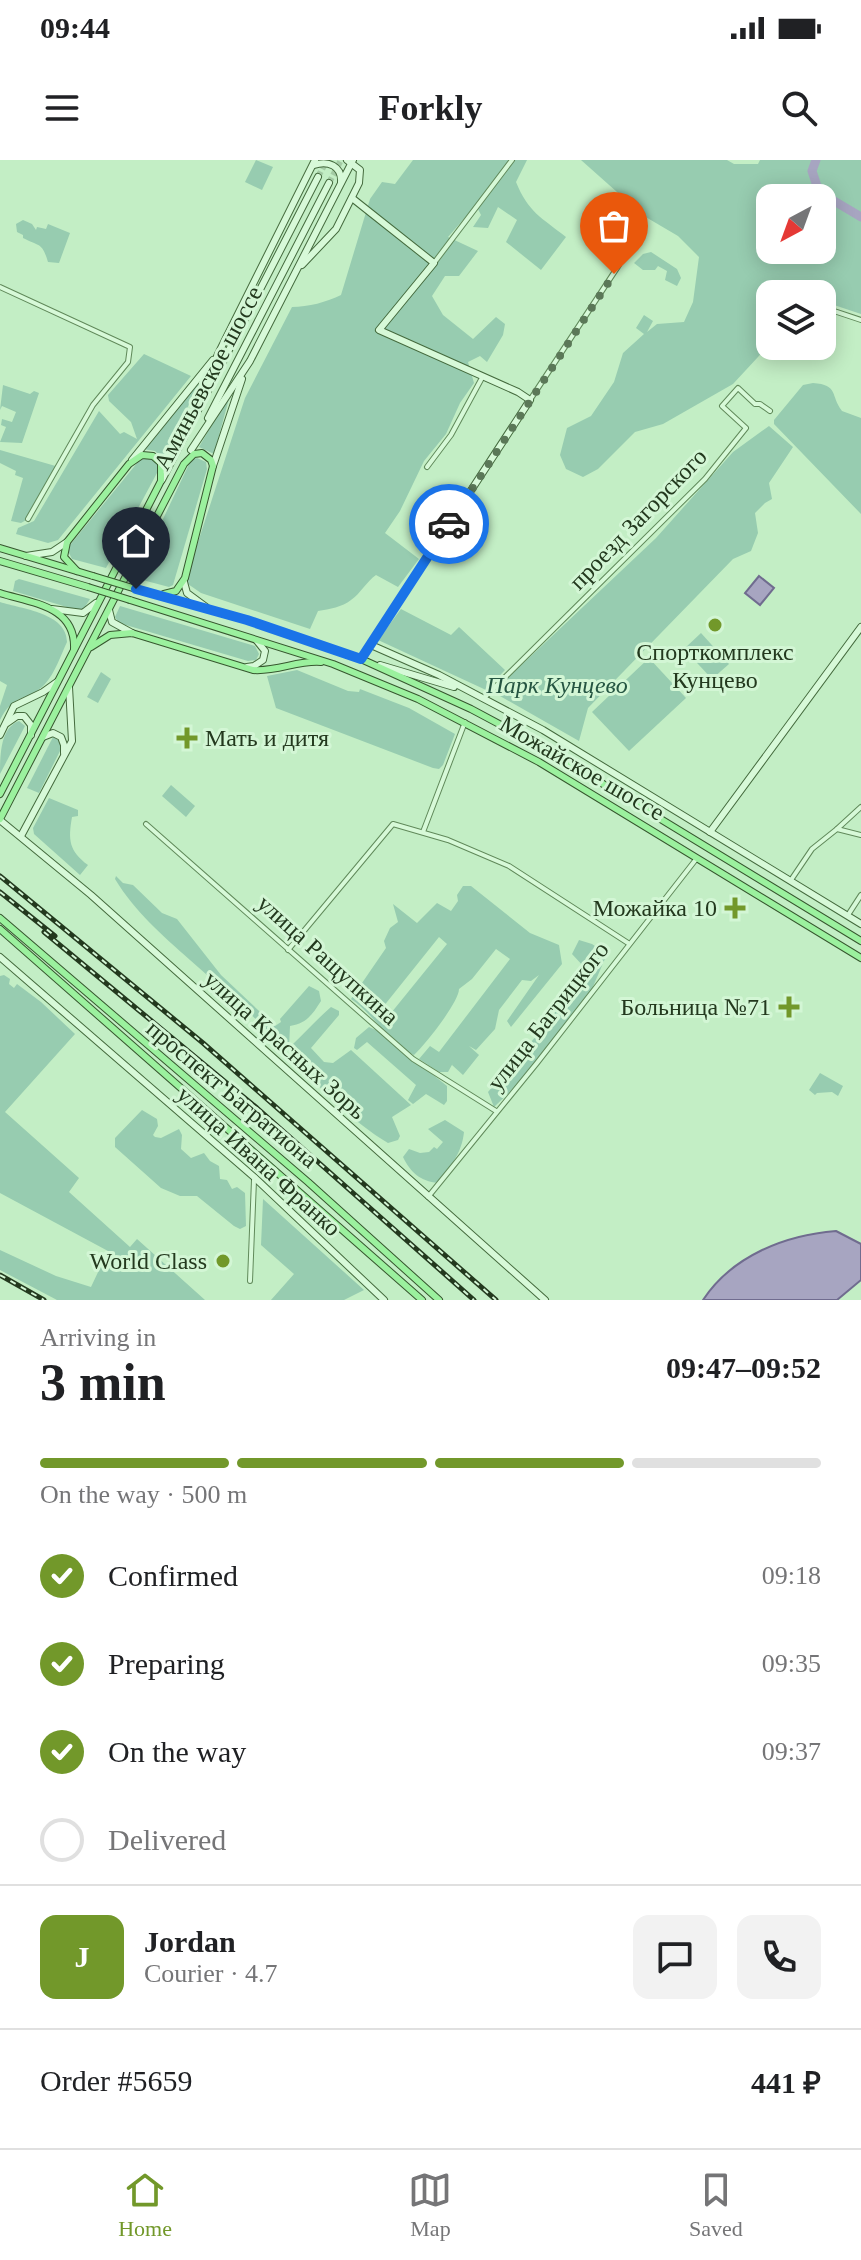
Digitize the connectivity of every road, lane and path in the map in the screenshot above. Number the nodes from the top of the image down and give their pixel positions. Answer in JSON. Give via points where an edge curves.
{"nodes":[{"id":1,"x":315,"y":160,"type":"edge"},
{"id":2,"x":512,"y":160,"type":"edge"},
{"id":3,"x":351,"y":161,"type":"edge"},
{"id":4,"x":310,"y":170,"type":"junction"},
{"id":5,"x":318,"y":177,"type":"tunnel mouth"},
{"id":6,"x":329,"y":183,"type":"tunnel mouth"},
{"id":7,"x":340,"y":186,"type":"junction"},
{"id":8,"x":352,"y":198,"type":"junction"},
{"id":9,"x":434,"y":263,"type":"junction"},
{"id":10,"x":619,"y":265,"type":"dead end"},
{"id":11,"x":293,"y":278,"type":"junction"},
{"id":12,"x":0,"y":287,"type":"edge"},
{"id":13,"x":836,"y":312,"type":"edge"},
{"id":14,"x":861,"y":320,"type":"edge"},
{"id":15,"x":218,"y":354,"type":"junction"},
{"id":16,"x":250,"y":361,"type":"junction"},
{"id":17,"x":483,"y":376,"type":"junction"},
{"id":18,"x":530,"y":400,"type":"junction"},
{"id":19,"x":770,"y":411,"type":"dead end"},
{"id":20,"x":182,"y":442,"type":"junction"},
{"id":21,"x":191,"y":450,"type":"junction"},
{"id":22,"x":129,"y":464,"type":"junction"},
{"id":23,"x":184,"y":464,"type":"junction"},
{"id":24,"x":213,"y":466,"type":"junction"},
{"id":25,"x":427,"y":467,"type":"dead end"},
{"id":26,"x":161,"y":481,"type":"junction"},
{"id":27,"x":28,"y":519,"type":"dead end"},
{"id":28,"x":67,"y":542,"type":"junction"},
{"id":29,"x":0,"y":548,"type":"edge"},
{"id":30,"x":26,"y":556,"type":"junction"},
{"id":31,"x":0,"y":563,"type":"edge"},
{"id":32,"x":77,"y":571,"type":"junction"},
{"id":33,"x":184,"y":582,"type":"junction"},
{"id":34,"x":0,"y":593,"type":"edge"},
{"id":35,"x":157,"y":593,"type":"junction"},
{"id":36,"x":99,"y":600,"type":"junction"},
{"id":37,"x":110,"y":605,"type":"junction"},
{"id":38,"x":50,"y":609,"type":"junction"},
{"id":39,"x":209,"y":609,"type":"junction"},
{"id":40,"x":861,"y":627,"type":"edge"},
{"id":41,"x":132,"y":633,"type":"junction"},
{"id":42,"x":247,"y":635,"type":"junction"},
{"id":43,"x":371,"y":645,"type":"junction"},
{"id":44,"x":73,"y":652,"type":"junction"},
{"id":45,"x":86,"y":652,"type":"junction"},
{"id":46,"x":361,"y":659,"type":"junction"},
{"id":47,"x":371,"y":663,"type":"junction"},
{"id":48,"x":333,"y":664,"type":"junction"},
{"id":49,"x":244,"y":667,"type":"junction"},
{"id":50,"x":59,"y":679,"type":"junction"},
{"id":51,"x":69,"y":684,"type":"junction"},
{"id":52,"x":472,"y":693,"type":"junction"},
{"id":53,"x":483,"y":699,"type":"junction"},
{"id":54,"x":465,"y":722,"type":"junction"},
{"id":55,"x":1,"y":732,"type":"edge"},
{"id":56,"x":31,"y":735,"type":"junction"},
{"id":57,"x":41,"y":740,"type":"junction"},
{"id":58,"x":62,"y":758,"type":"junction"},
{"id":59,"x":0,"y":794,"type":"edge"},
{"id":60,"x":861,"y":807,"type":"edge"},
{"id":61,"x":0,"y":819,"type":"edge"},
{"id":62,"x":146,"y":824,"type":"dead end"},
{"id":63,"x":837,"y":829,"type":"junction"},
{"id":64,"x":423,"y":832,"type":"junction"},
{"id":65,"x":710,"y":832,"type":"junction"},
{"id":66,"x":861,"y":835,"type":"edge"},
{"id":67,"x":21,"y":836,"type":"junction"},
{"id":68,"x":697,"y":858,"type":"junction"},
{"id":69,"x":790,"y":880,"type":"junction"},
{"id":70,"x":861,"y":895,"type":"edge"},
{"id":71,"x":848,"y":915,"type":"junction"},
{"id":72,"x":0,"y":918,"type":"edge"},
{"id":73,"x":861,"y":924,"type":"edge"},
{"id":74,"x":0,"y":929,"type":"edge"},
{"id":75,"x":861,"y":940,"type":"edge"},
{"id":76,"x":629,"y":943,"type":"junction"},
{"id":77,"x":288,"y":950,"type":"junction"},
{"id":78,"x":0,"y":957,"type":"edge"},
{"id":79,"x":861,"y":960,"type":"edge"},
{"id":80,"x":496,"y":1111,"type":"junction"},
{"id":81,"x":254,"y":1177,"type":"junction"},
{"id":82,"x":428,"y":1197,"type":"junction"},
{"id":83,"x":250,"y":1281,"type":"dead end"},
{"id":84,"x":384,"y":1300,"type":"edge"},
{"id":85,"x":422,"y":1300,"type":"edge"},
{"id":86,"x":439,"y":1300,"type":"edge"},
{"id":87,"x":545,"y":1300,"type":"edge"}],
"edges":[{"from":1,"to":4,"type":"street"},
{"from":2,"to":9,"type":"street"},
{"from":3,"to":7,"type":"street"},
{"from":3,"to":8,"type":"street","via":[[362,175]]},
{"from":4,"to":7,"type":"street","via":[[320,163],[332,164],[340,173]]},
{"from":4,"to":15,"type":"street"},
{"from":5,"to":20,"type":"street","name":"Аминьевское шоссе"},
{"from":6,"to":21,"type":"street","name":"Аминьевское шоссе"},
{"from":7,"to":11,"type":"street"},
{"from":8,"to":9,"type":"street"},
{"from":8,"to":11,"type":"street","via":[[330,239]]},
{"from":9,"to":17,"type":"street","via":[[379,330]]},
{"from":10,"to":18,"type":"street"},
{"from":11,"to":16,"type":"street"},
{"from":12,"to":27,"type":"street","via":[[130,347],[131,354],[93,405]]},
{"from":13,"to":14,"type":"street"},
{"from":15,"to":20,"type":"street"},
{"from":15,"to":22,"type":"street"},
{"from":16,"to":21,"type":"street"},
{"from":16,"to":24,"type":"street"},
{"from":17,"to":18,"type":"street"},
{"from":17,"to":25,"type":"street"},
{"from":18,"to":43,"type":"street"},
{"from":19,"to":53,"type":"street","name":"проезд Загорского","via":[[738,388],[722,406],[746,428],[728,452]]},
{"from":20,"to":26,"type":"street","name":"Аминьевское шоссе"},
{"from":21,"to":23,"type":"street","name":"Аминьевское шоссе"},
{"from":22,"to":26,"type":"main road","via":[[142,455],[153,456],[161,463]]},
{"from":22,"to":28,"type":"main road"},
{"from":23,"to":24,"type":"main road","via":[[202,453]]},
{"from":23,"to":37,"type":"main road","name":"Аминьевское шоссе"},
{"from":24,"to":33,"type":"main road"},
{"from":26,"to":36,"type":"main road","name":"Аминьевское шоссе"},
{"from":28,"to":30,"type":"street","via":[[52,552]]},
{"from":28,"to":32,"type":"main road","via":[[64,557]]},
{"from":29,"to":30,"type":"main road","name":"Можайское шоссе"},
{"from":30,"to":32,"type":"main road","name":"Можайское шоссе"},
{"from":31,"to":42,"type":"main road","name":"Можайское шоссе","bridge":true},
{"from":32,"to":35,"type":"main road","name":"Можайское шоссе","bridge":true},
{"from":33,"to":35,"type":"main road","via":[[174,592]]},
{"from":33,"to":39,"type":"street","via":[[189,596]]},
{"from":34,"to":38,"type":"main road"},
{"from":35,"to":39,"type":"main road","name":"Можайское шоссе"},
{"from":36,"to":38,"type":"street","via":[[83,613]]},
{"from":36,"to":44,"type":"main road","name":"Аминьевское шоссе"},
{"from":37,"to":41,"type":"street","via":[[112,622]]},
{"from":37,"to":45,"type":"main road","name":"Аминьевское шоссе"},
{"from":38,"to":44,"type":"main road","via":[[70,624]]},
{"from":39,"to":46,"type":"main road","name":"Можайское шоссе"},
{"from":40,"to":65,"type":"street"},
{"from":41,"to":45,"type":"main road","via":[[104,637]]},
{"from":41,"to":49,"type":"main road"},
{"from":42,"to":48,"type":"main road","name":"Можайское шоссе"},
{"from":42,"to":49,"type":"street","via":[[265,655],[259,664]]},
{"from":43,"to":46,"type":"street"},
{"from":43,"to":52,"type":"street"},
{"from":44,"to":50,"type":"main road","name":"Аминьевское шоссе"},
{"from":45,"to":51,"type":"main road","name":"Аминьевское шоссе"},
{"from":46,"to":47,"type":"main road","name":"Можайское шоссе"},
{"from":47,"to":52,"type":"street"},
{"from":47,"to":75,"type":"main road","name":"Можайское шоссе","via":[[534,743]]},
{"from":48,"to":49,"type":"main road","via":[[301,662],[263,671]]},
{"from":48,"to":54,"type":"main road","name":"Можайское шоссе"},
{"from":50,"to":55,"type":"street","via":[[14,706]]},
{"from":50,"to":56,"type":"main road","name":"Аминьевское шоссе"},
{"from":51,"to":57,"type":"main road","name":"Аминьевское шоссе"},
{"from":51,"to":58,"type":"street","via":[[73,733]]},
{"from":52,"to":53,"type":"street"},
{"from":53,"to":65,"type":"street"},
{"from":54,"to":64,"type":"street"},
{"from":54,"to":68,"type":"main road","name":"Можайское шоссе"},
{"from":55,"to":56,"type":"street","via":[[13,718],[24,716]]},
{"from":56,"to":59,"type":"main road","name":"Аминьевское шоссе"},
{"from":57,"to":58,"type":"street","via":[[49,733],[61,737]]},
{"from":57,"to":61,"type":"main road","name":"Аминьевское шоссе"},
{"from":58,"to":67,"type":"street"},
{"from":60,"to":63,"type":"street"},
{"from":61,"to":67,"type":"street","name":"улица Красных Зорь"},
{"from":62,"to":77,"type":"street","name":"улица Ращупкина"},
{"from":63,"to":66,"type":"street"},
{"from":63,"to":69,"type":"street","via":[[812,849]]},
{"from":64,"to":76,"type":"street","via":[[509,866]]},
{"from":64,"to":77,"type":"street","via":[[393,824]]},
{"from":65,"to":69,"type":"street"},
{"from":67,"to":82,"type":"street","name":"улица Красных Зорь"},
{"from":68,"to":76,"type":"street","name":"улица Багрицкого"},
{"from":68,"to":79,"type":"main road","name":"Можайское шоссе"},
{"from":69,"to":71,"type":"street"},
{"from":70,"to":71,"type":"street"},
{"from":71,"to":73,"type":"street"},
{"from":72,"to":86,"type":"main road","name":"проспект Багратиона"},
{"from":74,"to":85,"type":"main road","name":"проспект Багратиона"},
{"from":76,"to":80,"type":"street","name":"улица Багрицкого"},
{"from":77,"to":80,"type":"street","name":"улица Ращупкина","via":[[413,1059]]},
{"from":78,"to":81,"type":"street","name":"улица Ивана Франко"},
{"from":80,"to":82,"type":"street","name":"улица Багрицкого"},
{"from":81,"to":83,"type":"street"},
{"from":81,"to":84,"type":"street","name":"улица Ивана Франко"},
{"from":82,"to":87,"type":"street","name":"улица Красных Зорь"}]}
